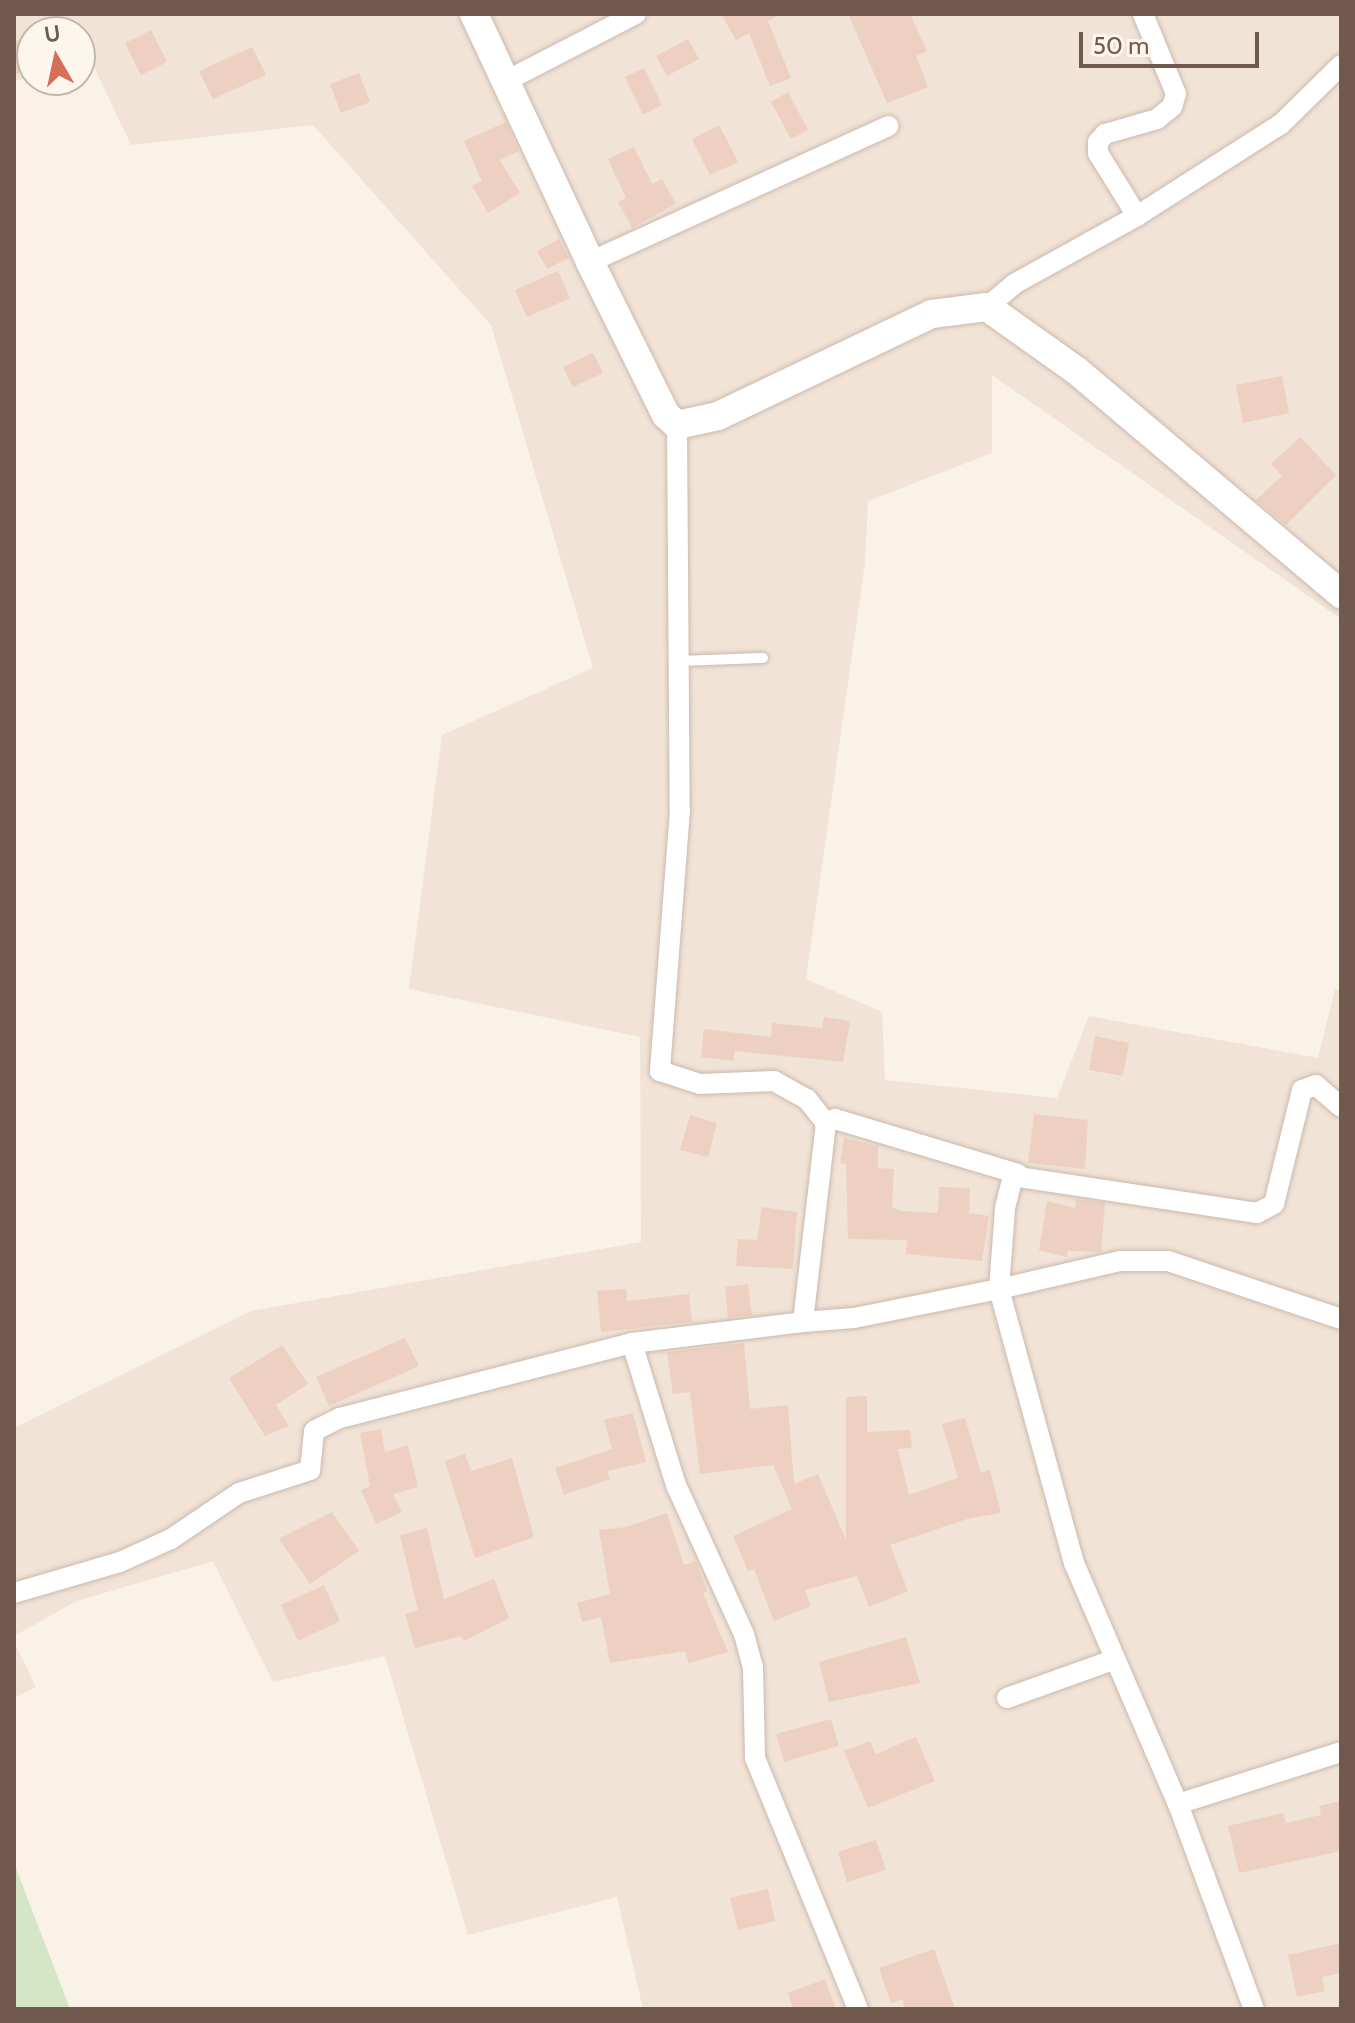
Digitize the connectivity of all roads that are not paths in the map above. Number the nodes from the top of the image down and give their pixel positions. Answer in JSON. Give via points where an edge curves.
{"nodes":[{"id":1,"x":474,"y":14,"type":"edge"},
{"id":2,"x":636,"y":14,"type":"edge"},
{"id":3,"x":1143,"y":14,"type":"edge"},
{"id":4,"x":1341,"y":65,"type":"edge"},
{"id":5,"x":506,"y":81,"type":"junction"},
{"id":6,"x":888,"y":126,"type":"dead end"},
{"id":7,"x":1137,"y":216,"type":"junction"},
{"id":8,"x":590,"y":262,"type":"junction"},
{"id":9,"x":987,"y":307,"type":"junction"},
{"id":10,"x":677,"y":425,"type":"junction"},
{"id":11,"x":1341,"y":594,"type":"edge"},
{"id":12,"x":763,"y":658,"type":"dead end"},
{"id":13,"x":676,"y":661,"type":"junction"},
{"id":14,"x":1341,"y":1107,"type":"edge"},
{"id":15,"x":826,"y":1123,"type":"junction"},
{"id":16,"x":1018,"y":1174,"type":"junction"},
{"id":17,"x":999,"y":1289,"type":"junction"},
{"id":18,"x":1341,"y":1319,"type":"edge"},
{"id":19,"x":803,"y":1322,"type":"junction"},
{"id":20,"x":632,"y":1343,"type":"junction"},
{"id":21,"x":14,"y":1593,"type":"edge"},
{"id":22,"x":1113,"y":1660,"type":"junction"},
{"id":23,"x":1007,"y":1698,"type":"dead end"},
{"id":24,"x":1341,"y":1752,"type":"edge"},
{"id":25,"x":1178,"y":1804,"type":"junction"},
{"id":26,"x":858,"y":2009,"type":"edge"},
{"id":27,"x":1254,"y":2009,"type":"edge"}],
"edges":[{"from":1,"to":5,"type":"street"},
{"from":2,"to":5,"type":"street"},
{"from":3,"to":7,"type":"street","via":[[1176,94],[1172,107],[1157,119],[1105,134],[1098,142],[1098,153]]},
{"from":4,"to":7,"type":"street","via":[[1281,124]]},
{"from":5,"to":8,"type":"street"},
{"from":6,"to":8,"type":"street"},
{"from":7,"to":9,"type":"street","via":[[1014,284]]},
{"from":8,"to":10,"type":"street","via":[[666,415]]},
{"from":9,"to":10,"type":"street","via":[[932,314],[718,416]]},
{"from":9,"to":11,"type":"street","via":[[1077,371]]},
{"from":10,"to":13,"type":"street"},
{"from":12,"to":13,"type":"lane"},
{"from":13,"to":15,"type":"street","via":[[680,810],[660,1071],[700,1084],[774,1081],[807,1099]]},
{"from":14,"to":16,"type":"street","via":[[1316,1085],[1302,1090],[1274,1204],[1257,1213]]},
{"from":15,"to":16,"type":"street","via":[[835,1119]]},
{"from":15,"to":19,"type":"street"},
{"from":16,"to":17,"type":"street","via":[[1011,1180],[1005,1209]]},
{"from":17,"to":18,"type":"street","via":[[1120,1261],[1168,1261]]},
{"from":17,"to":19,"type":"street","via":[[854,1318]]},
{"from":17,"to":22,"type":"street","via":[[1074,1563]]},
{"from":19,"to":20,"type":"street"},
{"from":20,"to":21,"type":"street","via":[[321,1425],[313,1435],[310,1470],[239,1493],[171,1539],[120,1562]]},
{"from":20,"to":26,"type":"street","via":[[676,1485],[744,1634],[753,1667],[755,1758]]},
{"from":22,"to":23,"type":"street"},
{"from":22,"to":25,"type":"street"},
{"from":24,"to":25,"type":"street"},
{"from":25,"to":27,"type":"street"}]}
